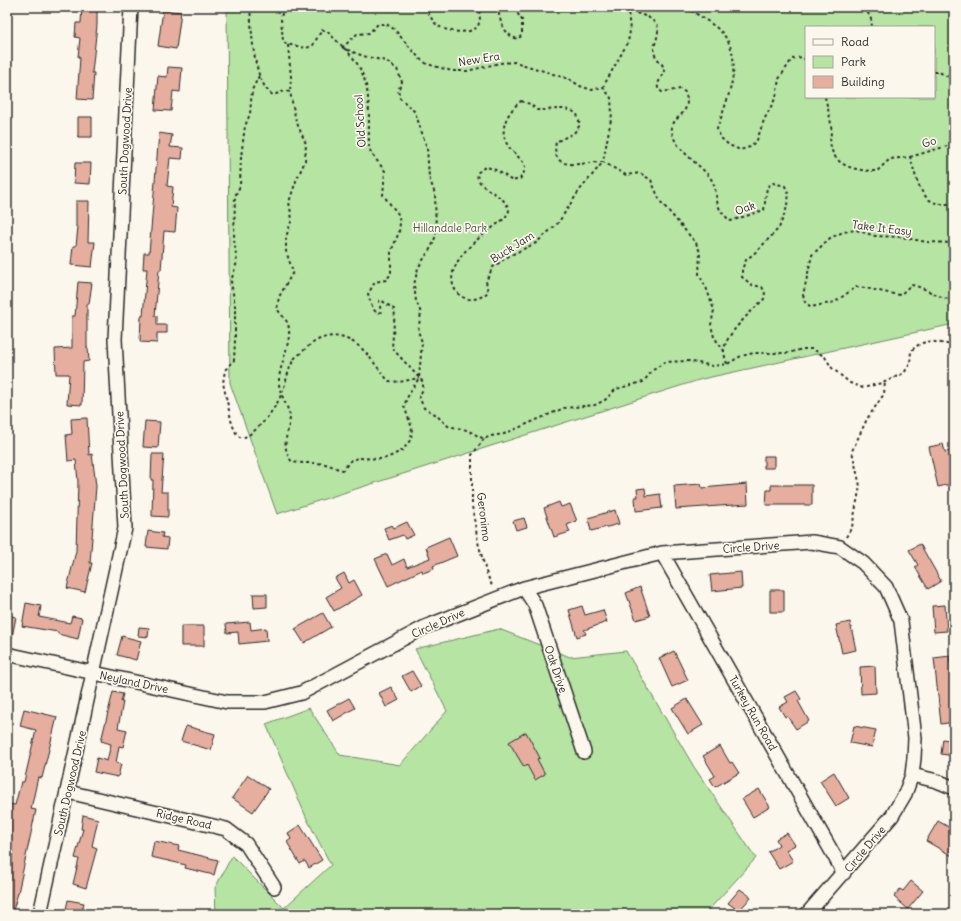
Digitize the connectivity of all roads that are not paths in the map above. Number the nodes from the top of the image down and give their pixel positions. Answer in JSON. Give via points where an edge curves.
{"nodes":[{"id":1,"x":132,"y":7,"type":"edge"},
{"id":2,"x":662,"y":553,"type":"junction"},
{"id":3,"x":524,"y":588,"type":"junction"},
{"id":4,"x":7,"y":654,"type":"edge"},
{"id":5,"x":94,"y":674,"type":"junction"},
{"id":6,"x":261,"y":703,"type":"joint"},
{"id":7,"x":584,"y":752,"type":"dead end"},
{"id":8,"x":912,"y":775,"type":"junction"},
{"id":9,"x":954,"y":788,"type":"edge"},
{"id":10,"x":68,"y":792,"type":"junction"},
{"id":11,"x":844,"y":873,"type":"junction"},
{"id":12,"x":274,"y":887,"type":"dead end"},
{"id":13,"x":40,"y":914,"type":"edge"},
{"id":14,"x":807,"y":914,"type":"edge"}],
"edges":[{"from":1,"to":5,"type":"street","name":"South Dogwood Drive","via":[[115,338],[125,528]]},
{"from":2,"to":3,"type":"street","name":"Circle Drive"},
{"from":2,"to":8,"type":"street","name":"Circle Drive","via":[[812,542],[840,548],[862,562],[886,587],[901,621],[915,738]]},
{"from":2,"to":11,"type":"street","name":"Turkey Run Road"},
{"from":3,"to":6,"type":"street","name":"Circle Drive","via":[[425,627],[301,693]]},
{"from":3,"to":7,"type":"street","name":"Oak Drive","via":[[535,605]]},
{"from":4,"to":5,"type":"street","name":"Neyland Drive"},
{"from":5,"to":6,"type":"street","name":"Neyland Drive","via":[[227,702]]},
{"from":5,"to":10,"type":"street","name":"South Dogwood Drive"},
{"from":8,"to":9,"type":"street"},
{"from":8,"to":11,"type":"street","name":"Circle Drive","via":[[905,794],[892,816]]},
{"from":10,"to":12,"type":"street","name":"Ridge Road","via":[[226,829],[246,844]]},
{"from":10,"to":13,"type":"street","name":"South Dogwood Drive"},
{"from":11,"to":14,"type":"street","name":"Circle Drive"}]}
